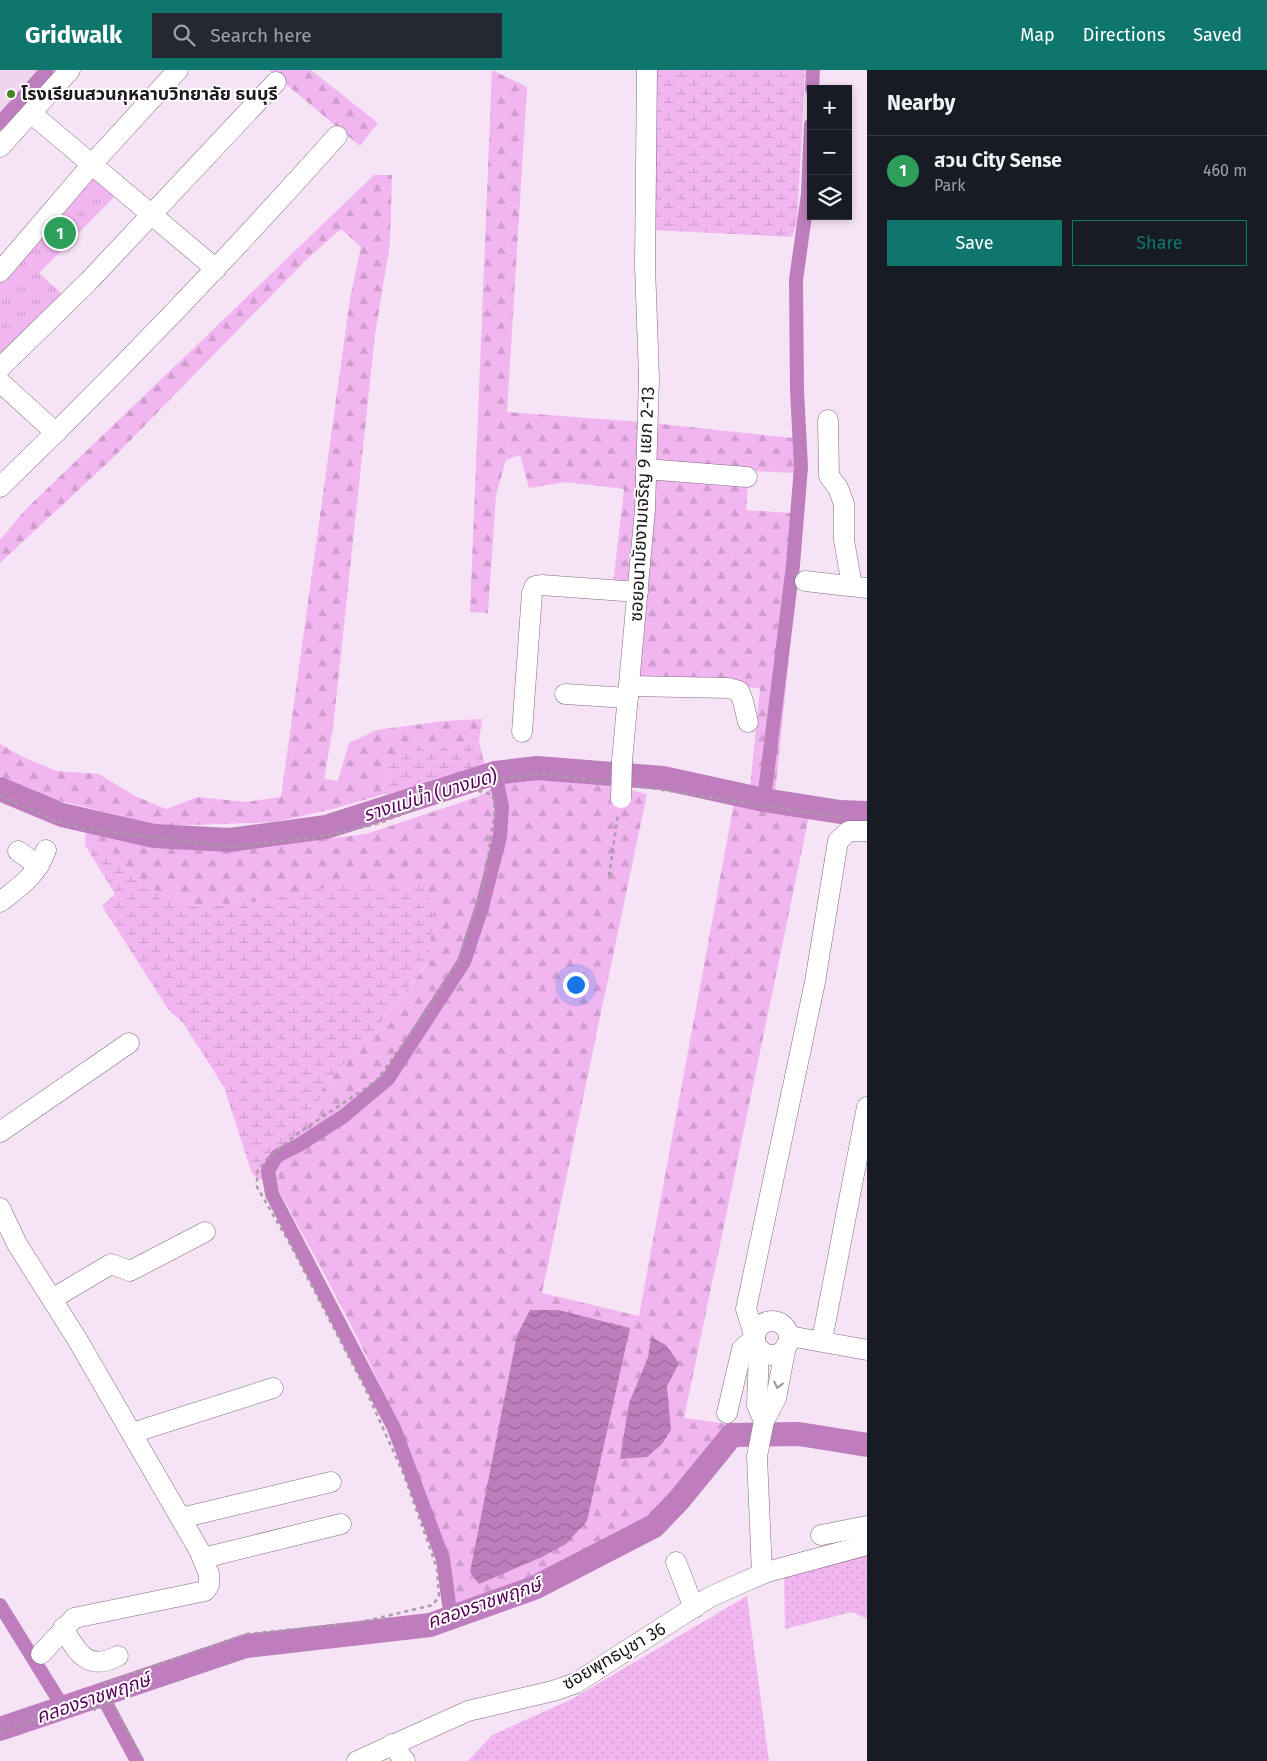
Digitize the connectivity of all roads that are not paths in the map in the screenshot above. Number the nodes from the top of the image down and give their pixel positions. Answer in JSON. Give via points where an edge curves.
{"nodes":[{"id":1,"x":70,"y":70,"type":"edge"},
{"id":2,"x":178,"y":70,"type":"edge"},
{"id":3,"x":647,"y":70,"type":"edge"},
{"id":4,"x":276,"y":82,"type":"dead end"},
{"id":5,"x":32,"y":114,"type":"junction"},
{"id":6,"x":337,"y":136,"type":"dead end"},
{"id":7,"x":0,"y":147,"type":"edge"},
{"id":8,"x":92,"y":163,"type":"junction"},
{"id":9,"x":151,"y":216,"type":"junction"},
{"id":10,"x":216,"y":269,"type":"junction"},
{"id":11,"x":0,"y":272,"type":"edge"},
{"id":12,"x":0,"y":368,"type":"edge"},
{"id":13,"x":0,"y":382,"type":"edge"},
{"id":14,"x":828,"y":420,"type":"dead end"},
{"id":15,"x":56,"y":433,"type":"junction"},
{"id":16,"x":646,"y":469,"type":"junction"},
{"id":17,"x":748,"y":477,"type":"dead end"},
{"id":18,"x":0,"y":487,"type":"edge"},
{"id":19,"x":805,"y":581,"type":"dead end"},
{"id":20,"x":860,"y":587,"type":"edge"},
{"id":21,"x":638,"y":592,"type":"junction"},
{"id":22,"x":629,"y":692,"type":"junction"},
{"id":23,"x":564,"y":694,"type":"dead end"},
{"id":24,"x":748,"y":722,"type":"dead end"},
{"id":25,"x":522,"y":732,"type":"dead end"},
{"id":26,"x":622,"y":789,"type":"road end"},
{"id":27,"x":867,"y":832,"type":"edge"},
{"id":28,"x":18,"y":851,"type":"dead end"},
{"id":29,"x":0,"y":902,"type":"edge"},
{"id":30,"x":129,"y":1042,"type":"dead end"},
{"id":31,"x":867,"y":1107,"type":"edge"},
{"id":32,"x":0,"y":1132,"type":"edge"},
{"id":33,"x":0,"y":1208,"type":"edge"},
{"id":34,"x":205,"y":1232,"type":"dead end"},
{"id":35,"x":52,"y":1299,"type":"junction"},
{"id":36,"x":822,"y":1340,"type":"junction"},
{"id":37,"x":788,"y":1341,"type":"junction"},
{"id":38,"x":757,"y":1343,"type":"junction"},
{"id":39,"x":867,"y":1350,"type":"edge"},
{"id":40,"x":272,"y":1388,"type":"dead end"},
{"id":41,"x":727,"y":1413,"type":"dead end"},
{"id":42,"x":762,"y":1431,"type":"junction"},
{"id":43,"x":132,"y":1433,"type":"junction"},
{"id":44,"x":331,"y":1482,"type":"dead end"},
{"id":45,"x":181,"y":1518,"type":"junction"},
{"id":46,"x":341,"y":1524,"type":"dead end"},
{"id":47,"x":867,"y":1526,"type":"edge"},
{"id":48,"x":821,"y":1535,"type":"dead end"},
{"id":49,"x":853,"y":1542,"type":"edge"},
{"id":50,"x":203,"y":1558,"type":"junction"},
{"id":51,"x":676,"y":1562,"type":"dead end"},
{"id":52,"x":762,"y":1574,"type":"junction"},
{"id":53,"x":694,"y":1608,"type":"junction"},
{"id":54,"x":63,"y":1628,"type":"junction"},
{"id":55,"x":41,"y":1654,"type":"dead end"},
{"id":56,"x":118,"y":1656,"type":"dead end"},
{"id":57,"x":392,"y":1744,"type":"junction"},
{"id":58,"x":357,"y":1761,"type":"edge"},
{"id":59,"x":405,"y":1761,"type":"edge"}],
"edges":[{"from":1,"to":5,"type":"street"},
{"from":2,"to":8,"type":"street"},
{"from":3,"to":16,"type":"street","name":"ซอยอนามัยงามเจริญ 9 แยก 2-13","via":[[645,266],[649,378]]},
{"from":4,"to":9,"type":"street"},
{"from":5,"to":7,"type":"street"},
{"from":5,"to":8,"type":"street"},
{"from":6,"to":10,"type":"street"},
{"from":8,"to":9,"type":"street"},
{"from":8,"to":11,"type":"street"},
{"from":9,"to":10,"type":"street"},
{"from":9,"to":12,"type":"street"},
{"from":10,"to":15,"type":"street"},
{"from":13,"to":15,"type":"street"},
{"from":14,"to":20,"type":"street","via":[[829,476],[844,504],[844,540]]},
{"from":15,"to":18,"type":"street"},
{"from":16,"to":17,"type":"street"},
{"from":16,"to":21,"type":"street","name":"ซอยอนามัยงามเจริญ 9 แยก 2-13"},
{"from":19,"to":20,"type":"street"},
{"from":21,"to":22,"type":"street","name":"ซอยอนามัยงามเจริญ 9 แยก 2-13"},
{"from":21,"to":25,"type":"street","via":[[536,586]]},
{"from":22,"to":23,"type":"street"},
{"from":22,"to":24,"type":"street","via":[[729,688],[738,691]]},
{"from":22,"to":26,"type":"street","name":"ซอยอนามัยงามเจริญ 9 แยก 2-13","bridge":true},
{"from":27,"to":38,"type":"street","via":[[854,830],[838,841],[815,982],[746,1309]]},
{"from":28,"to":29,"type":"street","via":[[43,858],[29,880]]},
{"from":30,"to":32,"type":"street"},
{"from":31,"to":36,"type":"street"},
{"from":33,"to":35,"type":"street","via":[[17,1244]]},
{"from":34,"to":35,"type":"street","via":[[130,1270],[111,1264]]},
{"from":35,"to":43,"type":"street"},
{"from":36,"to":37,"type":"street"},
{"from":36,"to":39,"type":"street"},
{"from":37,"to":38,"type":"street","via":[[783,1350],[773,1355]]},
{"from":37,"to":38,"type":"street","via":[[784,1326],[768,1322],[759,1327]]},
{"from":37,"to":42,"type":"street","one_way":true,"via":[[776,1398]]},
{"from":38,"to":41,"type":"street","via":[[742,1350]]},
{"from":38,"to":42,"type":"street","via":[[756,1405]]},
{"from":40,"to":43,"type":"street"},
{"from":42,"to":52,"type":"street","via":[[757,1456]]},
{"from":43,"to":45,"type":"street"},
{"from":44,"to":45,"type":"street"},
{"from":45,"to":50,"type":"street"},
{"from":46,"to":50,"type":"street"},
{"from":47,"to":49,"type":"street"},
{"from":48,"to":49,"type":"street"},
{"from":49,"to":52,"type":"street","name":"ซอยพุทธบูชา 36"},
{"from":50,"to":54,"type":"street","via":[[209,1574],[209,1585],[205,1590],[86,1614],[74,1618]]},
{"from":51,"to":53,"type":"street"},
{"from":52,"to":53,"type":"street","name":"ซอยพุทธบูชา 36","via":[[710,1597]]},
{"from":53,"to":57,"type":"street","name":"ซอยพุทธบูชา 36","via":[[576,1683],[468,1710]]},
{"from":54,"to":55,"type":"street"},
{"from":54,"to":56,"type":"street","via":[[80,1655],[87,1659],[108,1662]]},
{"from":57,"to":58,"type":"street","name":"ซอยพุทธบูชา 36"},
{"from":57,"to":59,"type":"street"}]}
